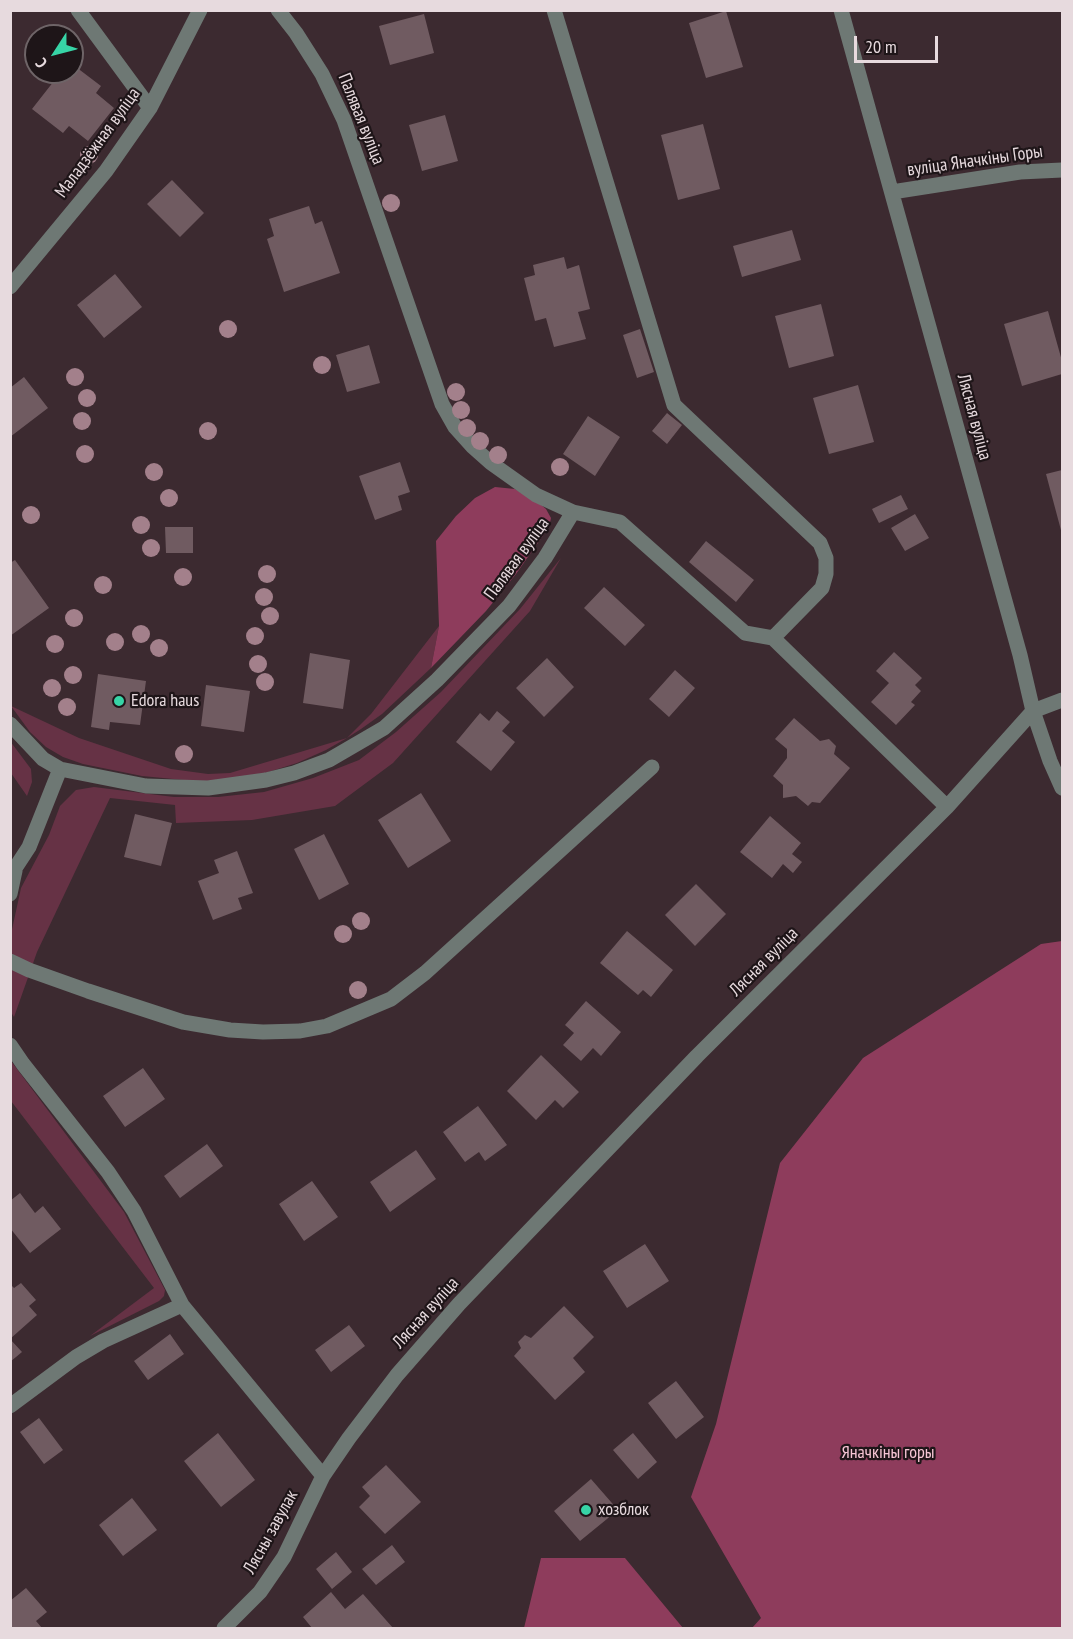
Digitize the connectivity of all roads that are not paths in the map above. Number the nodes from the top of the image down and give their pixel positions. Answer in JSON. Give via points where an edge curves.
{"nodes":[{"id":1,"x":78,"y":10,"type":"edge"},
{"id":2,"x":200,"y":10,"type":"edge"},
{"id":3,"x":278,"y":10,"type":"edge"},
{"id":4,"x":554,"y":10,"type":"edge"},
{"id":5,"x":841,"y":10,"type":"edge"},
{"id":6,"x":150,"y":108,"type":"junction"},
{"id":7,"x":1062,"y":170,"type":"edge"},
{"id":8,"x":892,"y":192,"type":"junction"},
{"id":9,"x":10,"y":287,"type":"edge"},
{"id":10,"x":573,"y":512,"type":"junction"},
{"id":11,"x":773,"y":638,"type":"junction"},
{"id":12,"x":1062,"y":700,"type":"edge"},
{"id":13,"x":1033,"y":711,"type":"junction"},
{"id":14,"x":10,"y":724,"type":"edge"},
{"id":15,"x":652,"y":767,"type":"dead end"},
{"id":16,"x":60,"y":770,"type":"junction"},
{"id":17,"x":1062,"y":788,"type":"edge"},
{"id":18,"x":947,"y":807,"type":"junction"},
{"id":19,"x":13,"y":873,"type":"edge"},
{"id":20,"x":10,"y":894,"type":"edge"},
{"id":21,"x":10,"y":961,"type":"edge"},
{"id":22,"x":10,"y":1045,"type":"edge"},
{"id":23,"x":182,"y":1305,"type":"junction"},
{"id":24,"x":10,"y":1406,"type":"edge"},
{"id":25,"x":323,"y":1476,"type":"junction"},
{"id":26,"x":224,"y":1629,"type":"edge"}],
"edges":[{"from":1,"to":6,"type":"street"},
{"from":2,"to":6,"type":"street","name":"Маладзёжная вуліца"},
{"from":3,"to":10,"type":"street","name":"Палявая вуліца","via":[[322,74],[344,120],[442,404],[454,427],[491,463],[527,489]]},
{"from":4,"to":11,"type":"street","via":[[674,405],[820,543],[826,558],[822,588]]},
{"from":5,"to":8,"type":"street","name":"Лясная вуліца"},
{"from":6,"to":9,"type":"street","name":"Маладзёжная вуліца","via":[[106,171]]},
{"from":7,"to":8,"type":"street","name":"вуліца Яначкіны Горы","via":[[1020,172]]},
{"from":8,"to":13,"type":"street","name":"Лясная вуліца"},
{"from":10,"to":11,"type":"street","via":[[621,522],[745,633]]},
{"from":10,"to":16,"type":"street","name":"Палявая вуліца","via":[[509,606],[437,680],[384,728],[329,760],[266,780],[208,788],[146,786]]},
{"from":11,"to":18,"type":"street"},
{"from":12,"to":13,"type":"street"},
{"from":13,"to":17,"type":"street"},
{"from":13,"to":18,"type":"street","name":"Лясная вуліца"},
{"from":14,"to":16,"type":"street","via":[[43,759]]},
{"from":15,"to":21,"type":"street","via":[[425,973],[391,999],[327,1026],[263,1032],[183,1022]]},
{"from":16,"to":19,"type":"street","via":[[29,847]]},
{"from":18,"to":25,"type":"street","name":"Лясная вуліца","via":[[697,1056],[459,1304],[397,1375]]},
{"from":19,"to":20,"type":"street"},
{"from":22,"to":23,"type":"street","via":[[134,1210]]},
{"from":23,"to":24,"type":"street","via":[[103,1341]]},
{"from":23,"to":25,"type":"street"},
{"from":25,"to":26,"type":"street","name":"Лясны завулак","via":[[284,1557],[260,1592]]}]}
